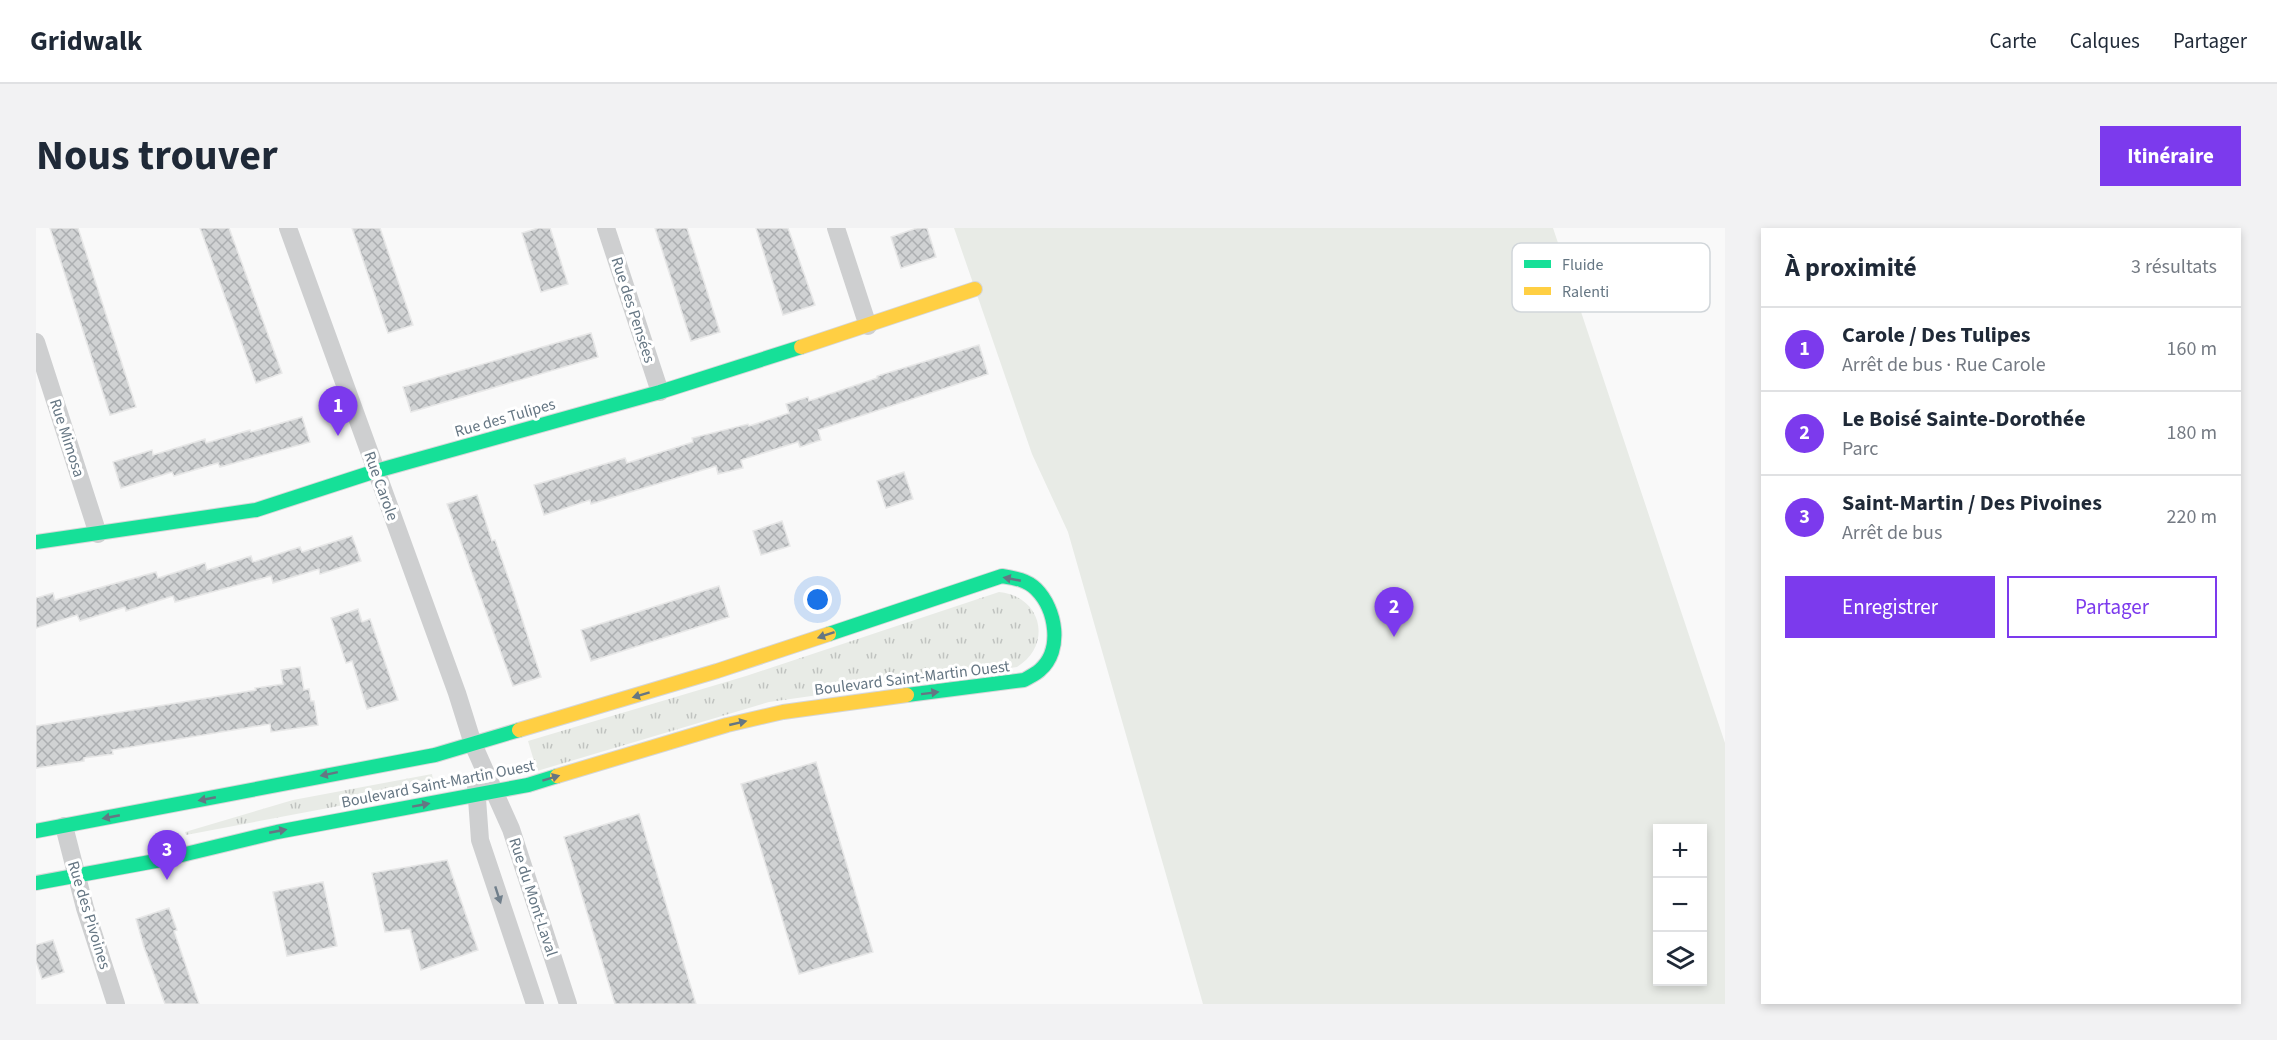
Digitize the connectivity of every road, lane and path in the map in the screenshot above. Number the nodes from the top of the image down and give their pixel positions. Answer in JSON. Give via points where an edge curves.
{"nodes":[{"id":1,"x":288,"y":228,"type":"edge"},
{"id":2,"x":606,"y":228,"type":"edge"},
{"id":3,"x":836,"y":228,"type":"edge"},
{"id":4,"x":975,"y":289,"type":"dead end"},
{"id":5,"x":868,"y":326,"type":"junction"},
{"id":6,"x":36,"y":342,"type":"edge"},
{"id":7,"x":660,"y":392,"type":"junction"},
{"id":8,"x":376,"y":471,"type":"junction"},
{"id":9,"x":98,"y":534,"type":"junction"},
{"id":10,"x":36,"y":542,"type":"edge"},
{"id":11,"x":473,"y":744,"type":"junction"},
{"id":12,"x":485,"y":793,"type":"junction"},
{"id":13,"x":64,"y":826,"type":"junction"},
{"id":14,"x":36,"y":831,"type":"edge"},
{"id":15,"x":76,"y":876,"type":"junction"},
{"id":16,"x":36,"y":883,"type":"edge"},
{"id":17,"x":116,"y":1004,"type":"edge"},
{"id":18,"x":535,"y":1004,"type":"edge"},
{"id":19,"x":568,"y":1004,"type":"edge"}],
"edges":[{"from":1,"to":8,"type":"street","name":"Rue Carole"},
{"from":2,"to":7,"type":"street","name":"Rue des Pensées"},
{"from":3,"to":5,"type":"street"},
{"from":4,"to":5,"type":"street","name":"Rue des Tulipes"},
{"from":5,"to":7,"type":"street","name":"Rue des Tulipes"},
{"from":6,"to":9,"type":"street","name":"Rue Mimosa"},
{"from":7,"to":8,"type":"street","name":"Rue des Tulipes"},
{"from":8,"to":9,"type":"street","name":"Rue des Tulipes","via":[[256,510]]},
{"from":8,"to":11,"type":"street","name":"Rue Carole"},
{"from":9,"to":10,"type":"street","name":"Rue des Tulipes"},
{"from":11,"to":12,"type":"street","name":"Rue Carole"},
{"from":12,"to":11,"type":"street","name":"Boulevard Saint-Martin Ouest","one_way":true,"via":[[528,785],[783,712],[1024,680],[1039,674],[1052,656],[1055,624],[1046,604],[1031,586],[1002,576],[706,674]]},
{"from":11,"to":13,"type":"street","name":"Boulevard Saint-Martin Ouest","one_way":true,"via":[[418,759]]},
{"from":15,"to":12,"type":"street","name":"Boulevard Saint-Martin Ouest","one_way":true,"via":[[277,832]]},
{"from":12,"to":18,"type":"street","name":"Rue du Mont-Laval","one_way":true,"via":[[480,840]]},
{"from":12,"to":19,"type":"street","name":"Rue du Mont-Laval","via":[[511,829]]},
{"from":13,"to":14,"type":"street","name":"Boulevard Saint-Martin Ouest"},
{"from":13,"to":15,"type":"street","name":"Rue des Pivoines"},
{"from":15,"to":16,"type":"street","name":"Boulevard Saint-Martin Ouest"},
{"from":15,"to":17,"type":"street","name":"Rue des Pivoines"}]}
